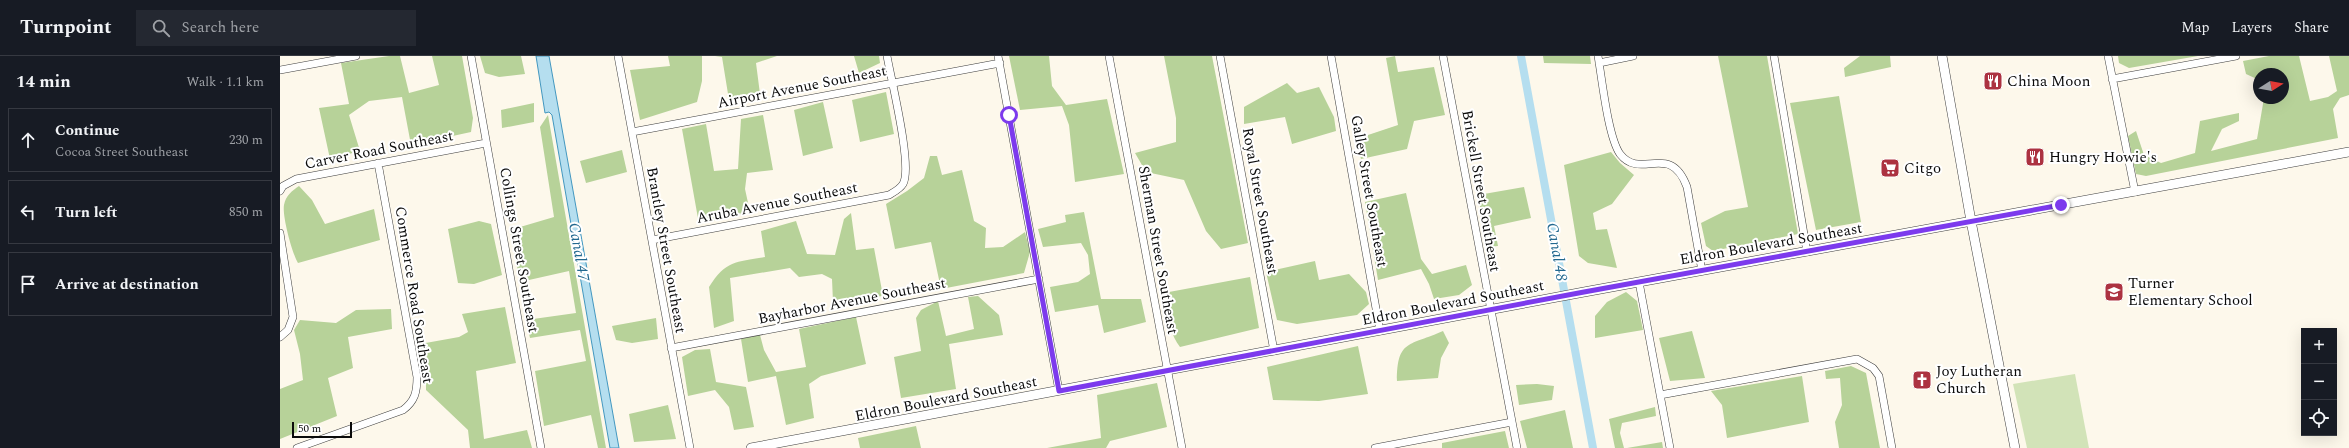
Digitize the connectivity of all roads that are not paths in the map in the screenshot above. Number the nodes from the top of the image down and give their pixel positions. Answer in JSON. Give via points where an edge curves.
{"nodes":[{"id":1,"x":356,"y":56,"type":"edge"},
{"id":2,"x":471,"y":56,"type":"edge"},
{"id":3,"x":618,"y":56,"type":"edge"},
{"id":4,"x":887,"y":56,"type":"edge"},
{"id":5,"x":1109,"y":56,"type":"edge"},
{"id":6,"x":1220,"y":56,"type":"edge"},
{"id":7,"x":1331,"y":56,"type":"edge"},
{"id":8,"x":1443,"y":56,"type":"edge"},
{"id":9,"x":1633,"y":56,"type":"edge"},
{"id":10,"x":1774,"y":56,"type":"edge"},
{"id":11,"x":1942,"y":56,"type":"edge"},
{"id":12,"x":2108,"y":56,"type":"edge"},
{"id":13,"x":2236,"y":56,"type":"edge"},
{"id":14,"x":1599,"y":59,"type":"edge"},
{"id":15,"x":999,"y":60,"type":"edge"},
{"id":16,"x":280,"y":70,"type":"edge"},
{"id":17,"x":2112,"y":79,"type":"junction"},
{"id":18,"x":892,"y":83,"type":"junction"},
{"id":19,"x":632,"y":132,"type":"junction"},
{"id":20,"x":486,"y":143,"type":"junction"},
{"id":21,"x":2349,"y":152,"type":"edge"},
{"id":22,"x":378,"y":163,"type":"junction"},
{"id":23,"x":280,"y":191,"type":"edge"},
{"id":24,"x":2135,"y":192,"type":"junction"},
{"id":25,"x":1971,"y":221,"type":"junction"},
{"id":26,"x":280,"y":233,"type":"edge"},
{"id":27,"x":652,"y":240,"type":"junction"},
{"id":28,"x":1808,"y":252,"type":"junction"},
{"id":29,"x":1702,"y":271,"type":"junction"},
{"id":30,"x":1039,"y":279,"type":"junction"},
{"id":31,"x":1639,"y":282,"type":"junction"},
{"id":32,"x":1490,"y":310,"type":"junction"},
{"id":33,"x":1380,"y":331,"type":"junction"},
{"id":34,"x":280,"y":337,"type":"edge"},
{"id":35,"x":671,"y":348,"type":"junction"},
{"id":36,"x":1274,"y":351,"type":"junction"},
{"id":37,"x":1167,"y":371,"type":"junction"},
{"id":38,"x":1059,"y":391,"type":"junction"},
{"id":39,"x":1660,"y":396,"type":"junction"},
{"id":40,"x":1512,"y":422,"type":"junction"},
{"id":41,"x":298,"y":448,"type":"edge"},
{"id":42,"x":541,"y":448,"type":"edge"},
{"id":43,"x":690,"y":448,"type":"edge"},
{"id":44,"x":751,"y":448,"type":"edge"},
{"id":45,"x":1182,"y":448,"type":"edge"},
{"id":46,"x":1375,"y":448,"type":"edge"},
{"id":47,"x":1517,"y":448,"type":"edge"},
{"id":48,"x":1670,"y":448,"type":"edge"},
{"id":49,"x":1892,"y":448,"type":"edge"},
{"id":50,"x":2015,"y":448,"type":"edge"}],
"edges":[{"from":1,"to":16,"type":"street"},
{"from":2,"to":20,"type":"street","name":"Collings Street Southeast"},
{"from":3,"to":19,"type":"street","name":"Brantley Street Southeast"},
{"from":4,"to":18,"type":"street"},
{"from":5,"to":37,"type":"street","name":"Sherman Street Southeast"},
{"from":6,"to":36,"type":"street","name":"Royal Street Southeast"},
{"from":7,"to":33,"type":"street","name":"Galley Street Southeast"},
{"from":8,"to":32,"type":"street","name":"Brickell Street Southeast"},
{"from":9,"to":14,"type":"street"},
{"from":10,"to":28,"type":"street"},
{"from":11,"to":25,"type":"street"},
{"from":12,"to":17,"type":"street"},
{"from":13,"to":17,"type":"street"},
{"from":14,"to":29,"type":"street","via":[[1613,137],[1620,154],[1630,163],[1642,165],[1660,162],[1674,166],[1683,175]]},
{"from":15,"to":18,"type":"street","name":"Airport Avenue Southeast"},
{"from":15,"to":30,"type":"street"},
{"from":17,"to":24,"type":"street"},
{"from":18,"to":19,"type":"street","name":"Airport Avenue Southeast"},
{"from":18,"to":27,"type":"street","name":"Aruba Avenue Southeast","via":[[906,162],[904,183],[889,195]]},
{"from":19,"to":27,"type":"street","name":"Brantley Street Southeast"},
{"from":20,"to":22,"type":"street","name":"Carver Road Southeast"},
{"from":20,"to":42,"type":"street","name":"Collings Street Southeast"},
{"from":21,"to":24,"type":"street","name":"Eldron Boulevard Southeast"},
{"from":22,"to":23,"type":"street","name":"Carver Road Southeast","via":[[296,179],[283,186]]},
{"from":22,"to":41,"type":"street","name":"Commerce Road Southeast","via":[[417,377],[417,390],[412,404],[403,410]]},
{"from":24,"to":25,"type":"street","name":"Eldron Boulevard Southeast"},
{"from":25,"to":28,"type":"street","name":"Eldron Boulevard Southeast"},
{"from":25,"to":50,"type":"street"},
{"from":26,"to":34,"type":"street","via":[[293,302],[293,317],[288,330]]},
{"from":27,"to":35,"type":"street","name":"Brantley Street Southeast"},
{"from":28,"to":29,"type":"street","name":"Eldron Boulevard Southeast"},
{"from":29,"to":31,"type":"street","name":"Eldron Boulevard Southeast"},
{"from":30,"to":35,"type":"street","name":"Bayharbor Avenue Southeast"},
{"from":30,"to":38,"type":"street"},
{"from":31,"to":32,"type":"street","name":"Eldron Boulevard Southeast"},
{"from":31,"to":39,"type":"street"},
{"from":32,"to":33,"type":"street","name":"Eldron Boulevard Southeast"},
{"from":32,"to":40,"type":"street","name":"Brickell Street Southeast"},
{"from":33,"to":36,"type":"street","name":"Eldron Boulevard Southeast"},
{"from":35,"to":43,"type":"street","name":"Brantley Street Southeast"},
{"from":36,"to":37,"type":"street","name":"Eldron Boulevard Southeast"},
{"from":37,"to":38,"type":"street","name":"Eldron Boulevard Southeast"},
{"from":37,"to":45,"type":"street","name":"Sherman Street Southeast"},
{"from":38,"to":44,"type":"street","name":"Eldron Boulevard Southeast"},
{"from":39,"to":48,"type":"street"},
{"from":39,"to":49,"type":"street","via":[[1857,359],[1873,368],[1879,376]]},
{"from":40,"to":46,"type":"street"},
{"from":40,"to":47,"type":"street","name":"Brickell Street Southeast"}]}
